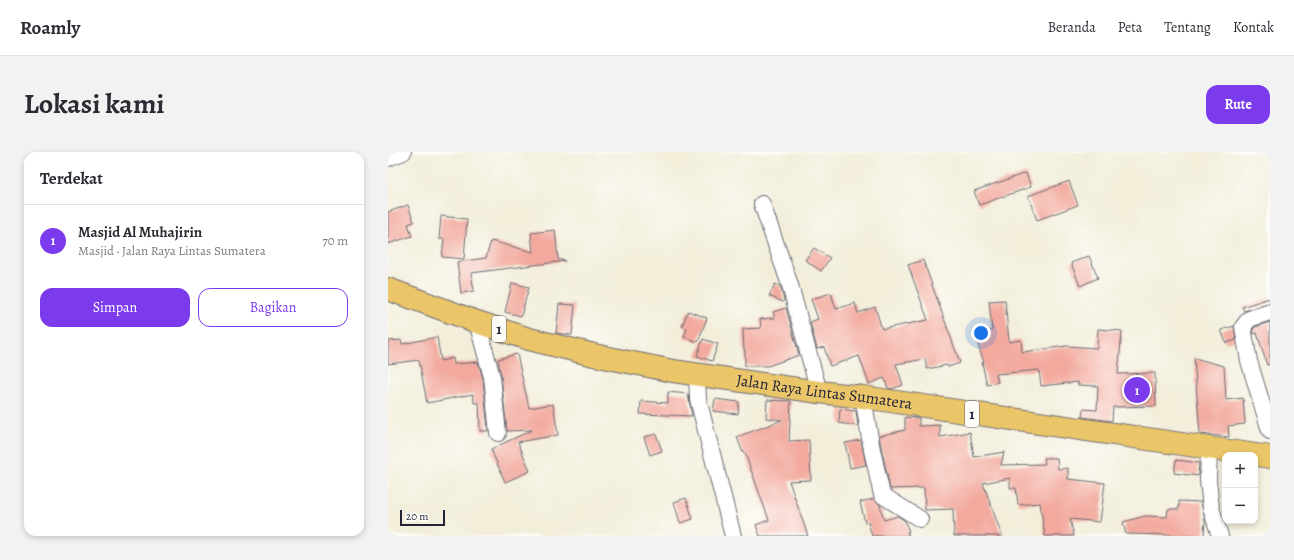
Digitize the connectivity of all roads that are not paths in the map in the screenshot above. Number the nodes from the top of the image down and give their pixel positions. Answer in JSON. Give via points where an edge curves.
{"nodes":[{"id":1,"x":403,"y":152,"type":"edge"},
{"id":2,"x":388,"y":158,"type":"edge"},
{"id":3,"x":762,"y":204,"type":"dead end"},
{"id":4,"x":388,"y":289,"type":"edge"},
{"id":5,"x":1270,"y":312,"type":"edge"},
{"id":6,"x":477,"y":322,"type":"junction"},
{"id":7,"x":697,"y":374,"type":"junction"},
{"id":8,"x":819,"y":392,"type":"junction"},
{"id":9,"x":863,"y":397,"type":"junction"},
{"id":10,"x":1270,"y":431,"type":"edge"},
{"id":11,"x":498,"y":433,"type":"dead end"},
{"id":12,"x":1209,"y":449,"type":"junction"},
{"id":13,"x":1270,"y":457,"type":"edge"},
{"id":14,"x":920,"y":519,"type":"dead end"},
{"id":15,"x":733,"y":536,"type":"edge"},
{"id":16,"x":1220,"y":536,"type":"edge"}],
"edges":[{"from":1,"to":2,"type":"street"},
{"from":3,"to":8,"type":"street","via":[[790,285]]},
{"from":4,"to":6,"type":"highway","name":"Jalan Raya Lintas Sumatera","number":"1"},
{"from":5,"to":10,"type":"street","via":[[1250,319],[1243,327],[1249,360]]},
{"from":6,"to":7,"type":"highway","name":"Jalan Raya Lintas Sumatera","number":"1","via":[[529,339],[614,359]]},
{"from":6,"to":11,"type":"street","via":[[492,377]]},
{"from":7,"to":8,"type":"highway","name":"Jalan Raya Lintas Sumatera","number":"1"},
{"from":7,"to":15,"type":"street","via":[[698,400]]},
{"from":8,"to":9,"type":"highway","name":"Jalan Raya Lintas Sumatera","number":"1"},
{"from":9,"to":12,"type":"highway","name":"Jalan Raya Lintas Sumatera","number":"1"},
{"from":9,"to":14,"type":"street","via":[[882,495]]},
{"from":12,"to":13,"type":"highway","name":"Jalan Raya Lintas Sumatera","number":"1"},
{"from":12,"to":16,"type":"street","via":[[1208,480],[1211,508]]}]}
